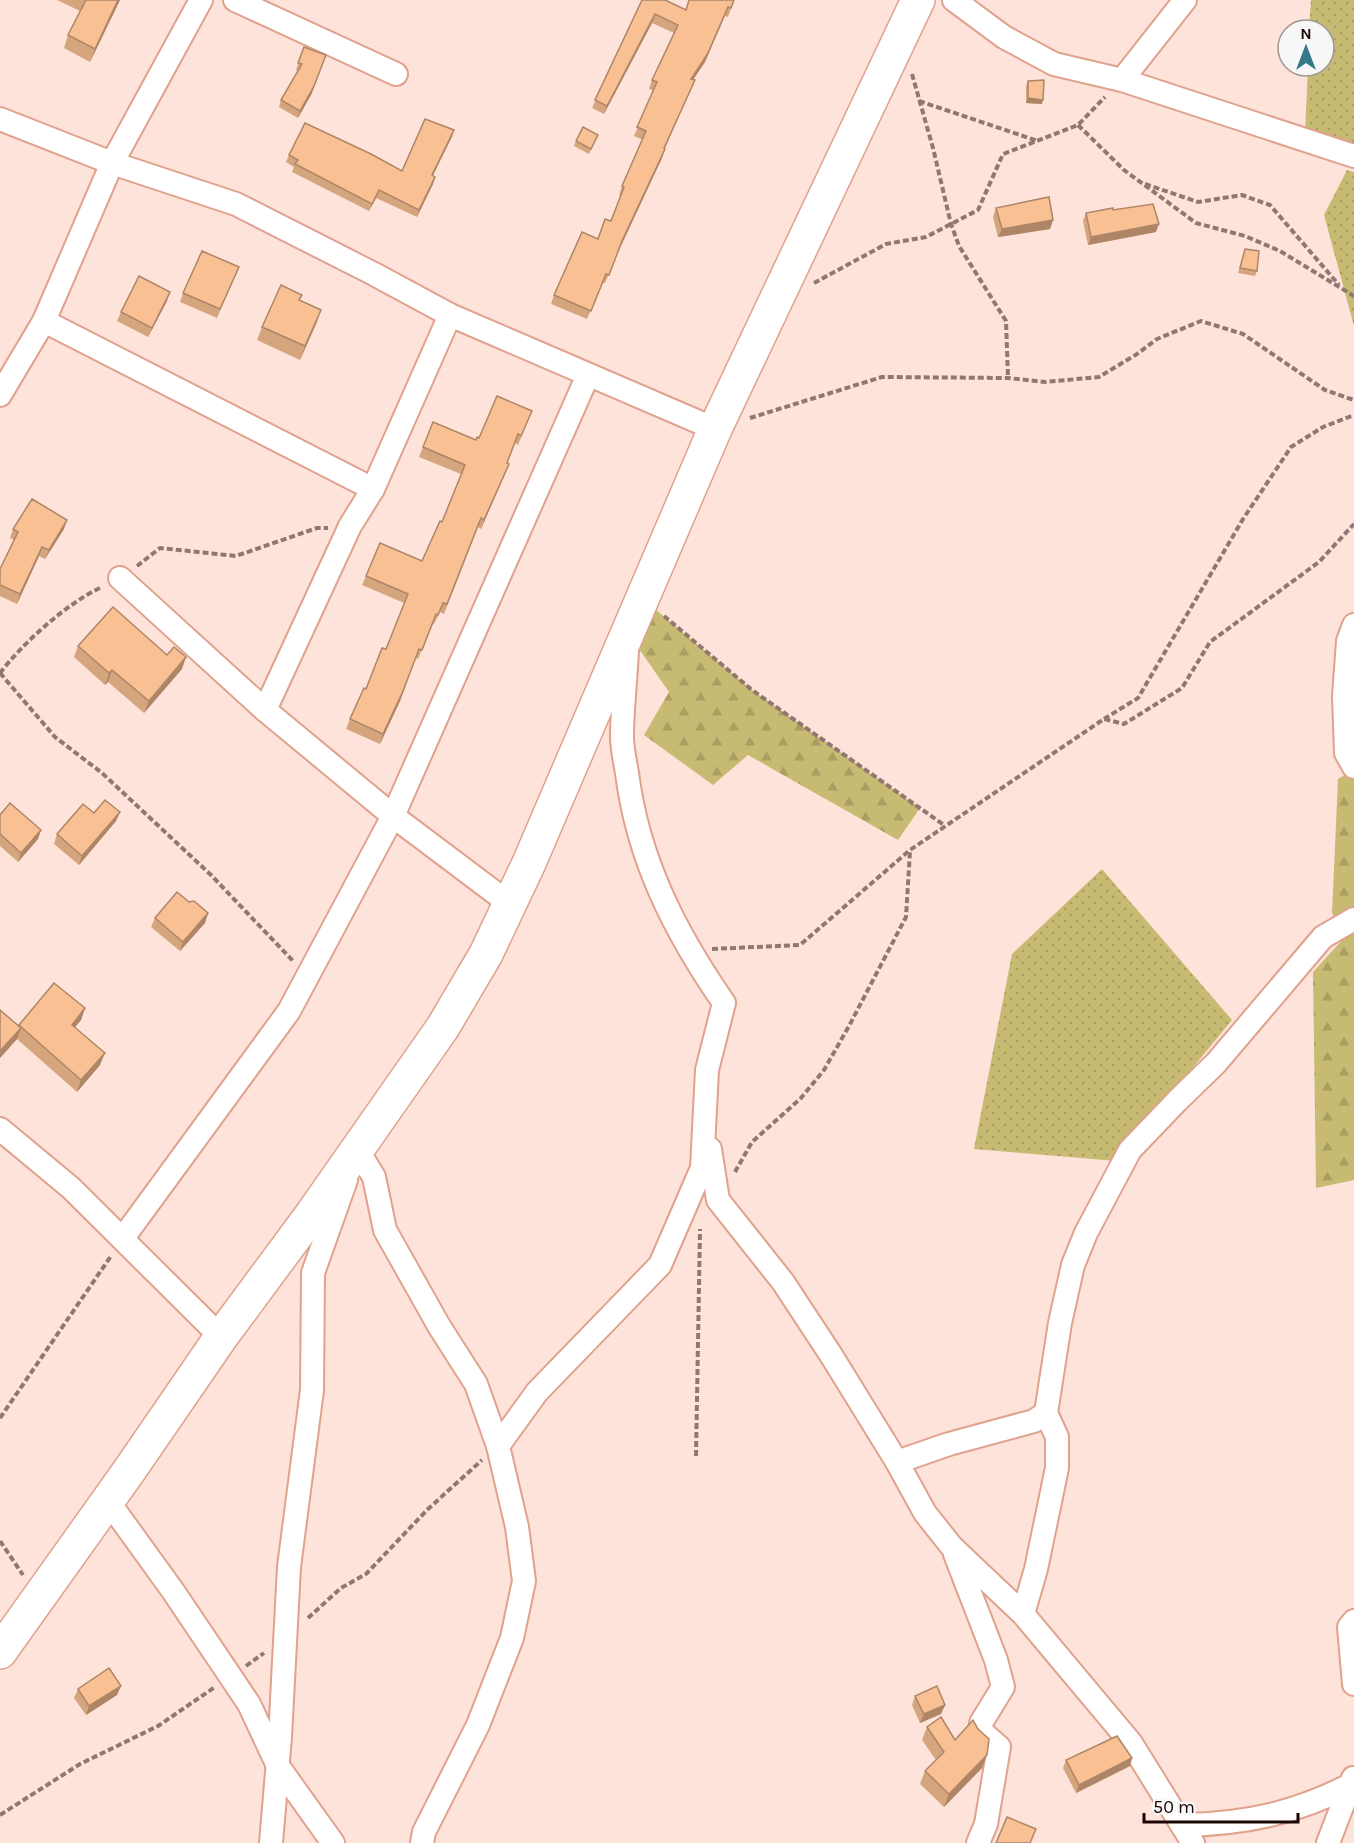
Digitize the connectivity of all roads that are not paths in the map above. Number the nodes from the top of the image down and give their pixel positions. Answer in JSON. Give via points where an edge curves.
{"nodes":[{"id":1,"x":201,"y":0,"type":"edge"},
{"id":2,"x":235,"y":0,"type":"edge"},
{"id":3,"x":918,"y":0,"type":"edge"},
{"id":4,"x":954,"y":0,"type":"edge"},
{"id":5,"x":1185,"y":0,"type":"edge"},
{"id":6,"x":396,"y":74,"type":"dead end"},
{"id":7,"x":1122,"y":80,"type":"junction"},
{"id":8,"x":0,"y":119,"type":"edge"},
{"id":9,"x":1354,"y":156,"type":"edge"},
{"id":10,"x":111,"y":163,"type":"junction"},
{"id":11,"x":450,"y":315,"type":"junction"},
{"id":12,"x":44,"y":321,"type":"junction"},
{"id":13,"x":588,"y":375,"type":"junction"},
{"id":14,"x":0,"y":395,"type":"edge"},
{"id":15,"x":715,"y":429,"type":"junction"},
{"id":16,"x":373,"y":489,"type":"junction"},
{"id":17,"x":120,"y":579,"type":"road end"},
{"id":18,"x":1354,"y":625,"type":"edge"},
{"id":19,"x":628,"y":633,"type":"junction"},
{"id":20,"x":265,"y":710,"type":"junction"},
{"id":21,"x":1354,"y":767,"type":"edge"},
{"id":22,"x":393,"y":816,"type":"junction"},
{"id":23,"x":510,"y":904,"type":"junction"},
{"id":24,"x":1354,"y":919,"type":"edge"},
{"id":25,"x":704,"y":1109,"type":"junction"},
{"id":26,"x":0,"y":1128,"type":"edge"},
{"id":27,"x":357,"y":1149,"type":"junction"},
{"id":28,"x":123,"y":1238,"type":"junction"},
{"id":29,"x":221,"y":1337,"type":"junction"},
{"id":30,"x":1046,"y":1413,"type":"junction"},
{"id":31,"x":498,"y":1446,"type":"junction"},
{"id":32,"x":897,"y":1462,"type":"junction"},
{"id":33,"x":108,"y":1501,"type":"junction"},
{"id":34,"x":952,"y":1547,"type":"junction"},
{"id":35,"x":1023,"y":1614,"type":"junction"},
{"id":36,"x":1354,"y":1621,"type":"edge"},
{"id":37,"x":0,"y":1652,"type":"edge"},
{"id":38,"x":1354,"y":1684,"type":"edge"},
{"id":39,"x":278,"y":1766,"type":"junction"},
{"id":40,"x":1353,"y":1781,"type":"edge"},
{"id":41,"x":1188,"y":1834,"type":"edge"},
{"id":42,"x":272,"y":1843,"type":"edge"},
{"id":43,"x":333,"y":1843,"type":"edge"},
{"id":44,"x":422,"y":1843,"type":"edge"},
{"id":45,"x":978,"y":1843,"type":"edge"},
{"id":46,"x":1328,"y":1843,"type":"edge"}],
"edges":[{"from":1,"to":10,"type":"street"},
{"from":2,"to":6,"type":"street"},
{"from":3,"to":15,"type":"street"},
{"from":4,"to":7,"type":"street","via":[[1004,37],[1054,64]]},
{"from":5,"to":7,"type":"street"},
{"from":7,"to":9,"type":"street"},
{"from":8,"to":10,"type":"street"},
{"from":10,"to":11,"type":"street","via":[[236,204]]},
{"from":10,"to":12,"type":"street"},
{"from":11,"to":13,"type":"street"},
{"from":11,"to":16,"type":"street"},
{"from":12,"to":14,"type":"street"},
{"from":12,"to":16,"type":"street"},
{"from":13,"to":15,"type":"street"},
{"from":13,"to":22,"type":"street"},
{"from":15,"to":19,"type":"street"},
{"from":16,"to":20,"type":"street","via":[[350,526]]},
{"from":17,"to":20,"type":"street"},
{"from":18,"to":21,"type":"street","via":[[1348,641],[1344,696],[1346,753]]},
{"from":19,"to":23,"type":"street"},
{"from":19,"to":25,"type":"street","via":[[622,738],[630,799],[644,854],[672,921],[724,1003],[706,1070]]},
{"from":20,"to":22,"type":"street"},
{"from":22,"to":23,"type":"street"},
{"from":22,"to":28,"type":"street","via":[[289,1011]]},
{"from":23,"to":27,"type":"street","via":[[443,1027]]},
{"from":24,"to":30,"type":"street","via":[[1323,937],[1216,1064],[1130,1150],[1073,1265]]},
{"from":25,"to":31,"type":"street","via":[[702,1168],[660,1265],[537,1392]]},
{"from":25,"to":32,"type":"street","via":[[718,1200],[783,1282]]},
{"from":26,"to":28,"type":"street"},
{"from":27,"to":29,"type":"street"},
{"from":27,"to":31,"type":"street","via":[[374,1177],[385,1230],[476,1384]]},
{"from":27,"to":39,"type":"street","via":[[313,1273],[312,1390],[289,1567]]},
{"from":28,"to":29,"type":"street"},
{"from":29,"to":33,"type":"street"},
{"from":30,"to":32,"type":"street","via":[[1034,1421]]},
{"from":30,"to":35,"type":"street","via":[[1057,1437],[1057,1468]]},
{"from":31,"to":44,"type":"street","via":[[518,1527],[524,1581],[508,1649],[478,1725]]},
{"from":32,"to":34,"type":"street","via":[[925,1513]]},
{"from":33,"to":37,"type":"street"},
{"from":33,"to":39,"type":"street","via":[[249,1704]]},
{"from":34,"to":35,"type":"street"},
{"from":34,"to":45,"type":"street","via":[[1003,1687],[981,1723],[982,1732],[999,1748],[986,1824]]},
{"from":35,"to":41,"type":"street","via":[[1131,1743]]},
{"from":36,"to":38,"type":"street","via":[[1349,1627]]},
{"from":39,"to":42,"type":"street"},
{"from":39,"to":43,"type":"street"},
{"from":40,"to":41,"type":"street","via":[[1290,1811]]},
{"from":40,"to":46,"type":"street"}]}
